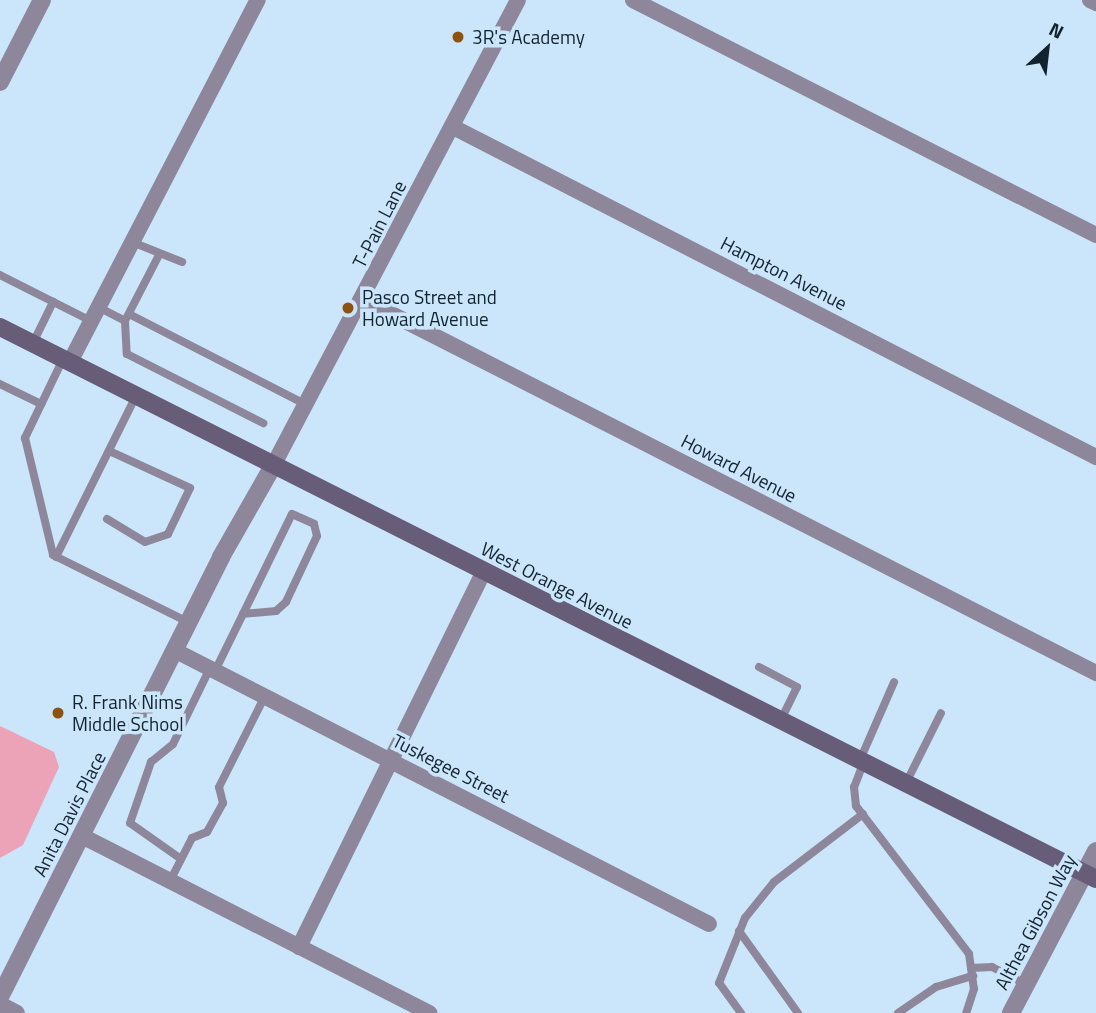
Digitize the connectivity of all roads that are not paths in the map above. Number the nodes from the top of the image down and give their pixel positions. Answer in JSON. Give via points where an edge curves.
{"nodes":[{"id":1,"x":42,"y":0,"type":"edge"},
{"id":2,"x":258,"y":0,"type":"edge"},
{"id":3,"x":518,"y":0,"type":"edge"},
{"id":4,"x":633,"y":0,"type":"edge"},
{"id":5,"x":1090,"y":0,"type":"edge"},
{"id":6,"x":1096,"y":3,"type":"edge"},
{"id":7,"x":0,"y":82,"type":"edge"},
{"id":8,"x":453,"y":127,"type":"junction"},
{"id":9,"x":1096,"y":235,"type":"edge"},
{"id":10,"x":132,"y":242,"type":"junction"},
{"id":11,"x":159,"y":255,"type":"junction"},
{"id":12,"x":182,"y":262,"type":"dead end"},
{"id":13,"x":0,"y":275,"type":"edge"},
{"id":14,"x":364,"y":300,"type":"junction"},
{"id":15,"x":53,"y":302,"type":"junction"},
{"id":16,"x":94,"y":314,"type":"junction"},
{"id":17,"x":127,"y":318,"type":"junction"},
{"id":18,"x":0,"y":327,"type":"edge"},
{"id":19,"x":33,"y":344,"type":"junction"},
{"id":20,"x":66,"y":361,"type":"junction"},
{"id":21,"x":0,"y":384,"type":"edge"},
{"id":22,"x":136,"y":396,"type":"junction"},
{"id":23,"x":41,"y":404,"type":"junction"},
{"id":24,"x":307,"y":405,"type":"junction"},
{"id":25,"x":263,"y":424,"type":"dead end"},
{"id":26,"x":108,"y":452,"type":"junction"},
{"id":27,"x":1096,"y":457,"type":"edge"},
{"id":28,"x":274,"y":464,"type":"junction"},
{"id":29,"x":107,"y":519,"type":"dead end"},
{"id":30,"x":56,"y":557,"type":"junction"},
{"id":31,"x":484,"y":571,"type":"junction"},
{"id":32,"x":243,"y":614,"type":"junction"},
{"id":33,"x":188,"y":622,"type":"junction"},
{"id":34,"x":174,"y":650,"type":"junction"},
{"id":35,"x":759,"y":667,"type":"dead end"},
{"id":36,"x":213,"y":670,"type":"junction"},
{"id":37,"x":1096,"y":673,"type":"edge"},
{"id":38,"x":894,"y":682,"type":"dead end"},
{"id":39,"x":265,"y":696,"type":"junction"},
{"id":40,"x":941,"y":713,"type":"dead end"},
{"id":41,"x":780,"y":722,"type":"junction"},
{"id":42,"x":390,"y":761,"type":"junction"},
{"id":43,"x":861,"y":763,"type":"junction"},
{"id":44,"x":905,"y":785,"type":"junction"},
{"id":45,"x":863,"y":814,"type":"junction"},
{"id":46,"x":82,"y":836,"type":"junction"},
{"id":47,"x":1096,"y":851,"type":"edge"},
{"id":48,"x":181,"y":859,"type":"junction"},
{"id":49,"x":1090,"y":876,"type":"edge"},
{"id":50,"x":170,"y":881,"type":"junction"},
{"id":51,"x":709,"y":924,"type":"dead end"},
{"id":52,"x":739,"y":930,"type":"junction"},
{"id":53,"x":299,"y":947,"type":"junction"},
{"id":54,"x":972,"y":972,"type":"junction"},
{"id":55,"x":1026,"y":984,"type":"junction"},
{"id":56,"x":0,"y":997,"type":"edge"},
{"id":57,"x":0,"y":1004,"type":"edge"},
{"id":58,"x":18,"y":1013,"type":"edge"},
{"id":59,"x":429,"y":1013,"type":"edge"},
{"id":60,"x":741,"y":1013,"type":"edge"},
{"id":61,"x":798,"y":1013,"type":"edge"},
{"id":62,"x":898,"y":1013,"type":"edge"},
{"id":63,"x":966,"y":1013,"type":"edge"},
{"id":64,"x":1011,"y":1013,"type":"edge"}],
"edges":[{"from":1,"to":7,"type":"street"},
{"from":2,"to":10,"type":"street"},
{"from":3,"to":8,"type":"street","name":"T-Pain Lane"},
{"from":4,"to":9,"type":"street"},
{"from":5,"to":6,"type":"street"},
{"from":8,"to":14,"type":"street","name":"T-Pain Lane"},
{"from":8,"to":27,"type":"street","name":"Hampton Avenue"},
{"from":10,"to":11,"type":"lane"},
{"from":10,"to":16,"type":"street"},
{"from":11,"to":12,"type":"lane"},
{"from":11,"to":17,"type":"lane"},
{"from":13,"to":15,"type":"lane"},
{"from":14,"to":24,"type":"street","name":"T-Pain Lane"},
{"from":14,"to":37,"type":"street","name":"Howard Avenue"},
{"from":15,"to":16,"type":"lane"},
{"from":15,"to":19,"type":"lane"},
{"from":16,"to":17,"type":"lane"},
{"from":16,"to":20,"type":"street"},
{"from":17,"to":24,"type":"lane"},
{"from":17,"to":25,"type":"lane","via":[[127,354]]},
{"from":18,"to":19,"type":"main road","name":"West Orange Avenue"},
{"from":19,"to":20,"type":"main road","name":"West Orange Avenue"},
{"from":20,"to":22,"type":"main road","name":"West Orange Avenue"},
{"from":20,"to":23,"type":"lane"},
{"from":21,"to":23,"type":"lane"},
{"from":22,"to":26,"type":"lane"},
{"from":22,"to":28,"type":"main road","name":"West Orange Avenue"},
{"from":23,"to":30,"type":"lane","via":[[25,438]]},
{"from":24,"to":28,"type":"street","name":"T-Pain Lane"},
{"from":26,"to":29,"type":"lane","via":[[190,488],[168,534],[145,542]]},
{"from":26,"to":30,"type":"lane"},
{"from":28,"to":31,"type":"main road","name":"West Orange Avenue"},
{"from":28,"to":33,"type":"street","name":"Anita Davis Place"},
{"from":30,"to":33,"type":"lane"},
{"from":31,"to":41,"type":"main road","name":"West Orange Avenue"},
{"from":31,"to":42,"type":"street"},
{"from":32,"to":32,"type":"lane","via":[[276,611],[286,603],[317,536],[314,524],[292,514]]},
{"from":32,"to":36,"type":"lane"},
{"from":33,"to":34,"type":"street","name":"Anita Davis Place"},
{"from":34,"to":36,"type":"street","name":"Tuskegee Street"},
{"from":34,"to":46,"type":"street","name":"Anita Davis Place"},
{"from":35,"to":41,"type":"lane","via":[[797,687]]},
{"from":36,"to":39,"type":"street","name":"Tuskegee Street"},
{"from":36,"to":48,"type":"lane","via":[[173,744],[151,762],[130,823]]},
{"from":38,"to":43,"type":"lane"},
{"from":39,"to":42,"type":"street","name":"Tuskegee Street"},
{"from":39,"to":48,"type":"lane","via":[[219,787],[223,803],[207,832],[192,838]]},
{"from":40,"to":44,"type":"lane"},
{"from":41,"to":43,"type":"main road","name":"West Orange Avenue"},
{"from":42,"to":51,"type":"street","name":"Tuskegee Street"},
{"from":42,"to":53,"type":"street"},
{"from":43,"to":44,"type":"main road","name":"West Orange Avenue"},
{"from":43,"to":45,"type":"lane","via":[[854,787],[856,806]]},
{"from":44,"to":49,"type":"main road","name":"West Orange Avenue"},
{"from":45,"to":52,"type":"lane","via":[[774,882]]},
{"from":45,"to":54,"type":"lane","via":[[969,954]]},
{"from":46,"to":50,"type":"street"},
{"from":46,"to":56,"type":"street","name":"Anita Davis Place"},
{"from":47,"to":49,"type":"street","name":"Althea Gibson Way"},
{"from":48,"to":50,"type":"lane"},
{"from":49,"to":55,"type":"street","name":"Althea Gibson Way"},
{"from":50,"to":53,"type":"street"},
{"from":52,"to":60,"type":"lane","via":[[719,982]]},
{"from":52,"to":61,"type":"lane"},
{"from":53,"to":59,"type":"street"},
{"from":54,"to":55,"type":"lane","via":[[992,967]]},
{"from":54,"to":62,"type":"lane","via":[[936,987]]},
{"from":54,"to":63,"type":"lane","via":[[975,989]]},
{"from":55,"to":64,"type":"street","name":"Althea Gibson Way"},
{"from":57,"to":58,"type":"street"}]}
